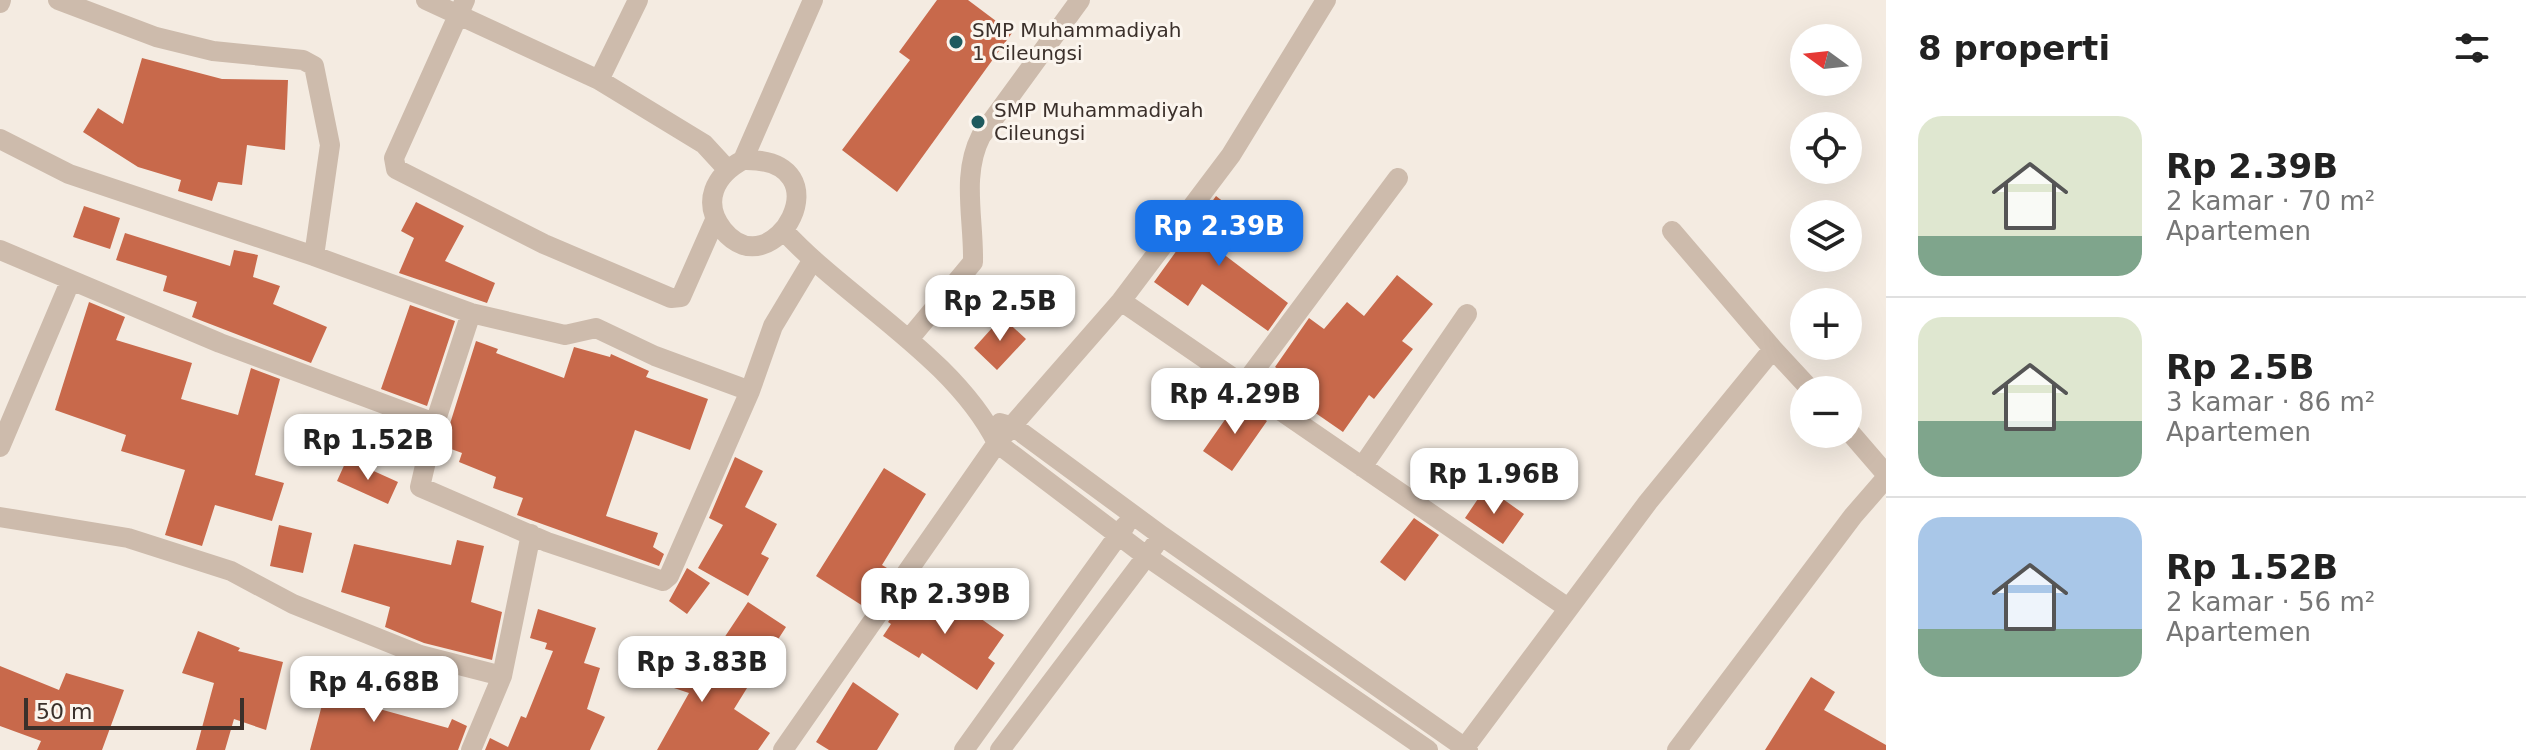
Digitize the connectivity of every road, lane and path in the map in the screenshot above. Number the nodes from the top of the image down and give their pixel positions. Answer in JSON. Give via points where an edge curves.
{"nodes":[{"id":1,"x":58,"y":0,"type":"edge"},
{"id":2,"x":426,"y":0,"type":"edge"},
{"id":3,"x":638,"y":0,"type":"edge"},
{"id":4,"x":813,"y":0,"type":"edge"},
{"id":5,"x":1080,"y":0,"type":"edge"},
{"id":6,"x":1326,"y":0,"type":"edge"},
{"id":7,"x":462,"y":7,"type":"edge"},
{"id":8,"x":599,"y":80,"type":"junction"},
{"id":9,"x":0,"y":139,"type":"edge"},
{"id":10,"x":735,"y":164,"type":"junction"},
{"id":11,"x":1398,"y":178,"type":"dead end"},
{"id":12,"x":715,"y":220,"type":"junction"},
{"id":13,"x":1672,"y":231,"type":"dead end"},
{"id":14,"x":785,"y":232,"type":"junction"},
{"id":15,"x":0,"y":250,"type":"edge"},
{"id":16,"x":314,"y":256,"type":"junction"},
{"id":17,"x":812,"y":261,"type":"junction"},
{"id":18,"x":70,"y":282,"type":"junction"},
{"id":19,"x":1121,"y":301,"type":"junction"},
{"id":20,"x":471,"y":313,"type":"junction"},
{"id":21,"x":1467,"y":314,"type":"dead end"},
{"id":22,"x":909,"y":339,"type":"junction"},
{"id":23,"x":1773,"y":349,"type":"junction"},
{"id":24,"x":1798,"y":376,"type":"edge"},
{"id":25,"x":1242,"y":387,"type":"junction"},
{"id":26,"x":750,"y":391,"type":"junction"},
{"id":27,"x":985,"y":419,"type":"junction"},
{"id":28,"x":435,"y":423,"type":"junction"},
{"id":29,"x":1014,"y":427,"type":"junction"},
{"id":30,"x":997,"y":443,"type":"junction"},
{"id":31,"x":0,"y":447,"type":"edge"},
{"id":32,"x":1862,"y":447,"type":"edge"},
{"id":33,"x":1362,"y":467,"type":"junction"},
{"id":34,"x":1886,"y":476,"type":"edge"},
{"id":35,"x":1133,"y":514,"type":"junction"},
{"id":36,"x":0,"y":517,"type":"edge"},
{"id":37,"x":531,"y":534,"type":"junction"},
{"id":38,"x":1118,"y":536,"type":"junction"},
{"id":39,"x":1162,"y":536,"type":"junction"},
{"id":40,"x":1146,"y":556,"type":"junction"},
{"id":41,"x":1568,"y":608,"type":"junction"},
{"id":42,"x":502,"y":676,"type":"junction"},
{"id":43,"x":1465,"y":749,"type":"edge"},
{"id":44,"x":471,"y":750,"type":"edge"},
{"id":45,"x":783,"y":750,"type":"edge"},
{"id":46,"x":964,"y":750,"type":"edge"},
{"id":47,"x":1000,"y":750,"type":"edge"},
{"id":48,"x":1428,"y":750,"type":"edge"},
{"id":49,"x":1677,"y":750,"type":"edge"}],
"edges":[{"from":1,"to":16,"type":"street","via":[[156,37],[314,66],[330,145]]},
{"from":2,"to":7,"type":"street"},
{"from":3,"to":8,"type":"street"},
{"from":4,"to":10,"type":"street"},
{"from":5,"to":22,"type":"street","via":[[981,136],[969,174],[973,262]]},
{"from":6,"to":19,"type":"street","via":[[1231,155]]},
{"from":7,"to":8,"type":"street"},
{"from":7,"to":12,"type":"street","via":[[394,158],[396,169],[544,244],[671,298],[681,297]]},
{"from":8,"to":10,"type":"street"},
{"from":9,"to":16,"type":"street","via":[[69,174]]},
{"from":10,"to":12,"type":"street","via":[[715,184]]},
{"from":10,"to":14,"type":"street","via":[[762,159],[779,166],[792,180],[795,216]]},
{"from":11,"to":25,"type":"street"},
{"from":12,"to":14,"type":"street","via":[[728,236],[747,244],[767,243]]},
{"from":13,"to":23,"type":"street"},
{"from":14,"to":17,"type":"street"},
{"from":15,"to":18,"type":"street"},
{"from":16,"to":20,"type":"street"},
{"from":17,"to":22,"type":"street"},
{"from":17,"to":26,"type":"street","via":[[773,326]]},
{"from":18,"to":28,"type":"street"},
{"from":18,"to":31,"type":"street"},
{"from":19,"to":25,"type":"street"},
{"from":19,"to":29,"type":"street"},
{"from":20,"to":26,"type":"street","via":[[565,335],[596,328]]},
{"from":20,"to":28,"type":"street"},
{"from":21,"to":33,"type":"street"},
{"from":22,"to":27,"type":"street"},
{"from":23,"to":24,"type":"street"},
{"from":23,"to":41,"type":"street"},
{"from":25,"to":33,"type":"street"},
{"from":26,"to":37,"type":"street","via":[[663,581]]},
{"from":27,"to":29,"type":"street"},
{"from":27,"to":30,"type":"street"},
{"from":28,"to":37,"type":"street","via":[[420,487]]},
{"from":29,"to":30,"type":"street"},
{"from":29,"to":35,"type":"street"},
{"from":30,"to":38,"type":"street"},
{"from":30,"to":45,"type":"street"},
{"from":32,"to":34,"type":"street"},
{"from":33,"to":41,"type":"street"},
{"from":34,"to":49,"type":"street"},
{"from":35,"to":38,"type":"street"},
{"from":35,"to":39,"type":"street"},
{"from":36,"to":42,"type":"street","via":[[128,538],[231,571],[293,604],[420,655]]},
{"from":37,"to":42,"type":"street"},
{"from":38,"to":40,"type":"street"},
{"from":38,"to":46,"type":"street"},
{"from":39,"to":40,"type":"street"},
{"from":39,"to":43,"type":"street"},
{"from":40,"to":47,"type":"street"},
{"from":40,"to":48,"type":"street"},
{"from":41,"to":43,"type":"street"},
{"from":42,"to":44,"type":"street"}]}
